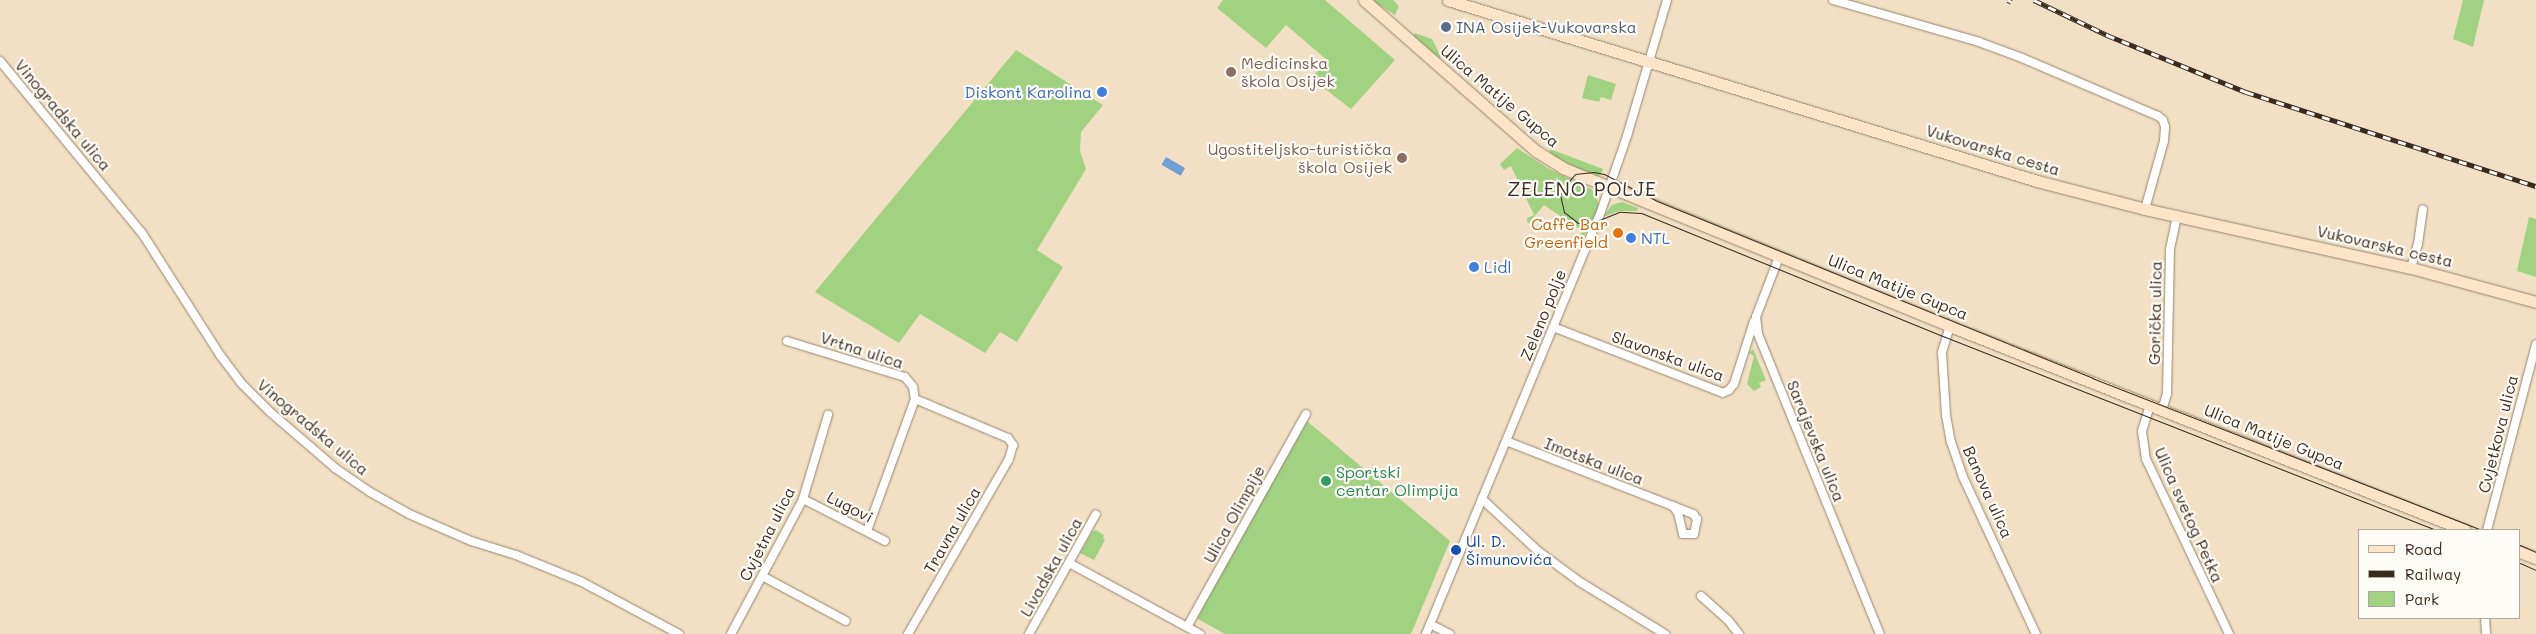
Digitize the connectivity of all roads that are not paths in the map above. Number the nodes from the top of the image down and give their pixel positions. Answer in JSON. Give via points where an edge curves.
{"nodes":[{"id":1,"x":1364,"y":0,"type":"edge"},
{"id":2,"x":1448,"y":0,"type":"edge"},
{"id":3,"x":1667,"y":0,"type":"edge"},
{"id":4,"x":1833,"y":0,"type":"edge"},
{"id":5,"x":0,"y":61,"type":"edge"},
{"id":6,"x":1649,"y":62,"type":"junction"},
{"id":7,"x":1609,"y":188,"type":"junction"},
{"id":8,"x":2145,"y":209,"type":"junction"},
{"id":9,"x":2423,"y":209,"type":"dead end"},
{"id":10,"x":2177,"y":216,"type":"junction"},
{"id":11,"x":1779,"y":257,"type":"junction"},
{"id":12,"x":2411,"y":268,"type":"junction"},
{"id":13,"x":2536,"y":302,"type":"edge"},
{"id":14,"x":1756,"y":317,"type":"junction"},
{"id":15,"x":1950,"y":326,"type":"junction"},
{"id":16,"x":1553,"y":327,"type":"junction"},
{"id":17,"x":787,"y":341,"type":"dead end"},
{"id":18,"x":2536,"y":344,"type":"edge"},
{"id":19,"x":915,"y":399,"type":"junction"},
{"id":20,"x":2150,"y":405,"type":"junction"},
{"id":21,"x":2162,"y":410,"type":"junction"},
{"id":22,"x":1306,"y":414,"type":"dead end"},
{"id":23,"x":828,"y":415,"type":"dead end"},
{"id":24,"x":1506,"y":440,"type":"junction"},
{"id":25,"x":803,"y":499,"type":"junction"},
{"id":26,"x":1482,"y":500,"type":"junction"},
{"id":27,"x":1673,"y":506,"type":"dead end"},
{"id":28,"x":1096,"y":514,"type":"dead end"},
{"id":29,"x":2462,"y":529,"type":"edge"},
{"id":30,"x":2487,"y":529,"type":"edge"},
{"id":31,"x":867,"y":531,"type":"junction"},
{"id":32,"x":885,"y":541,"type":"dead end"},
{"id":33,"x":2521,"y":552,"type":"edge"},
{"id":34,"x":2536,"y":558,"type":"edge"},
{"id":35,"x":1069,"y":563,"type":"junction"},
{"id":36,"x":762,"y":576,"type":"junction"},
{"id":37,"x":1701,"y":596,"type":"dead end"},
{"id":38,"x":2485,"y":619,"type":"edge"},
{"id":39,"x":846,"y":621,"type":"dead end"},
{"id":40,"x":1430,"y":624,"type":"junction"},
{"id":41,"x":1187,"y":627,"type":"junction"},
{"id":42,"x":679,"y":634,"type":"edge"},
{"id":43,"x":731,"y":634,"type":"edge"},
{"id":44,"x":908,"y":634,"type":"edge"},
{"id":45,"x":1029,"y":634,"type":"edge"},
{"id":46,"x":1200,"y":634,"type":"edge"},
{"id":47,"x":1426,"y":634,"type":"edge"},
{"id":48,"x":1450,"y":634,"type":"edge"},
{"id":49,"x":1666,"y":634,"type":"edge"},
{"id":50,"x":1739,"y":634,"type":"edge"},
{"id":51,"x":1880,"y":634,"type":"edge"},
{"id":52,"x":2036,"y":634,"type":"edge"},
{"id":53,"x":2229,"y":634,"type":"edge"},
{"id":54,"x":2486,"y":634,"type":"edge"}],
"edges":[{"from":1,"to":7,"type":"main road","name":"Ulica Matije Gupca","via":[[1541,155]]},
{"from":2,"to":6,"type":"main road","name":"Vukovarska cesta"},
{"from":3,"to":6,"type":"street","name":"Zeleno polje"},
{"from":4,"to":8,"type":"street","via":[[2022,58],[2158,116],[2165,127],[2164,141]]},
{"from":5,"to":42,"type":"street","name":"Vinogradska ulica","via":[[142,233],[241,383],[335,468],[410,514],[471,541],[582,582]]},
{"from":6,"to":7,"type":"street","name":"Zeleno polje"},
{"from":6,"to":8,"type":"main road","name":"Vukovarska cesta","via":[[2037,181]]},
{"from":7,"to":11,"type":"main road","name":"Ulica Matije Gupca"},
{"from":7,"to":16,"type":"street","name":"Zeleno polje"},
{"from":8,"to":10,"type":"main road","name":"Vukovarska cesta"},
{"from":9,"to":12,"type":"street"},
{"from":10,"to":12,"type":"main road","name":"Vukovarska cesta"},
{"from":10,"to":21,"type":"street","name":"Gorička ulica","via":[[2170,249],[2167,394]]},
{"from":11,"to":14,"type":"street"},
{"from":11,"to":15,"type":"main road","name":"Ulica Matije Gupca"},
{"from":12,"to":13,"type":"main road","name":"Vukovarska cesta"},
{"from":14,"to":16,"type":"street","name":"Slavonska ulica","via":[[1734,384],[1726,392],[1718,393]]},
{"from":14,"to":51,"type":"street","name":"Sarajevska ulica","via":[[1761,344]]},
{"from":15,"to":20,"type":"main road","name":"Ulica Matije Gupca"},
{"from":15,"to":52,"type":"street","name":"Banova ulica","via":[[1942,353],[1946,415],[1952,442],[1964,477]]},
{"from":16,"to":24,"type":"street","name":"Zeleno polje"},
{"from":17,"to":19,"type":"street","name":"Vrtna ulica","via":[[905,377],[913,387]]},
{"from":18,"to":30,"type":"street","name":"Cvjetkova ulica"},
{"from":19,"to":31,"type":"street"},
{"from":19,"to":44,"type":"street","name":"Travna ulica","via":[[1008,438],[1013,445],[1009,459]]},
{"from":20,"to":21,"type":"main road","name":"Ulica Matije Gupca"},
{"from":20,"to":53,"type":"street","name":"Ulica svetog Petka","via":[[2142,431],[2146,459]]},
{"from":21,"to":29,"type":"main road","name":"Ulica Matije Gupca"},
{"from":22,"to":41,"type":"street","name":"Ulica Olimpije"},
{"from":23,"to":25,"type":"street","name":"Cvjetna ulica"},
{"from":24,"to":26,"type":"street","name":"Zeleno polje"},
{"from":24,"to":27,"type":"street","name":"Imotska ulica"},
{"from":25,"to":31,"type":"street","name":"Lugovi"},
{"from":25,"to":36,"type":"street","name":"Cvjetna ulica"},
{"from":26,"to":40,"type":"street","name":"Zeleno polje"},
{"from":26,"to":49,"type":"street","via":[[1538,552],[1580,582]]},
{"from":28,"to":35,"type":"street","name":"Livadska ulica"},
{"from":31,"to":32,"type":"street","name":"Lugovi"},
{"from":33,"to":34,"type":"main road"},
{"from":35,"to":41,"type":"street"},
{"from":35,"to":45,"type":"street","name":"Livadska ulica"},
{"from":36,"to":39,"type":"street"},
{"from":36,"to":43,"type":"street","name":"Cvjetna ulica"},
{"from":37,"to":50,"type":"street"},
{"from":38,"to":54,"type":"street"},
{"from":40,"to":47,"type":"street","name":"Zeleno polje"},
{"from":40,"to":48,"type":"street"},
{"from":41,"to":46,"type":"street"}]}
